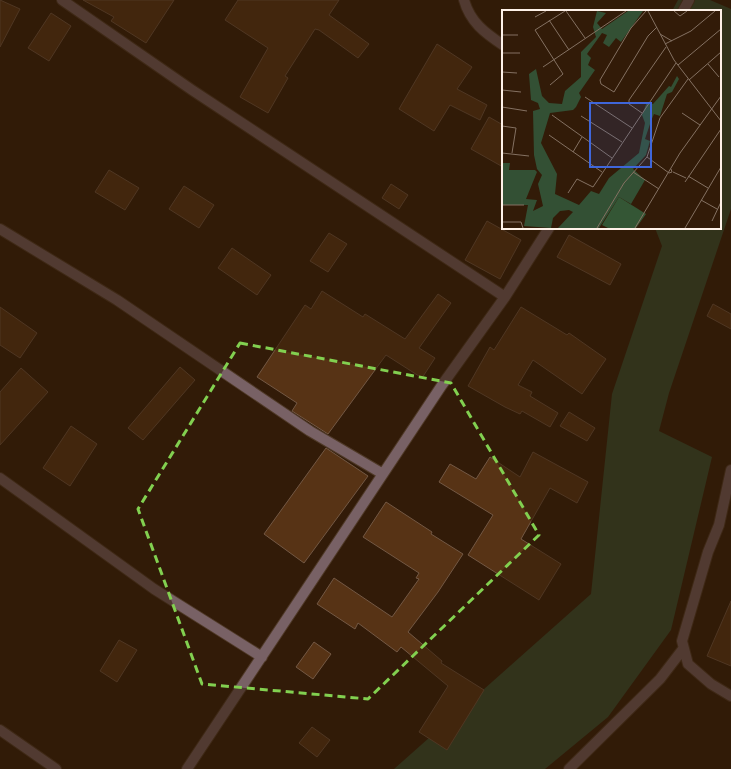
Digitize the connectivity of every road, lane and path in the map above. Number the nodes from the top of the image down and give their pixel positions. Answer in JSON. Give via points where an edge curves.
{"nodes":[{"id":1,"x":62,"y":0,"type":"edge"},
{"id":2,"x":464,"y":0,"type":"edge"},
{"id":3,"x":689,"y":0,"type":"edge"},
{"id":4,"x":684,"y":10,"type":"edge"},
{"id":5,"x":502,"y":44,"type":"edge"},
{"id":6,"x":0,"y":229,"type":"edge"},
{"id":7,"x":548,"y":229,"type":"edge"},
{"id":8,"x":505,"y":297,"type":"junction"},
{"id":9,"x":731,"y":470,"type":"edge"},
{"id":10,"x":383,"y":474,"type":"junction"},
{"id":11,"x":0,"y":478,"type":"edge"},
{"id":12,"x":683,"y":649,"type":"junction"},
{"id":13,"x":262,"y":657,"type":"junction"},
{"id":14,"x":731,"y":696,"type":"edge"},
{"id":15,"x":0,"y":730,"type":"edge"},
{"id":16,"x":56,"y":769,"type":"edge"},
{"id":17,"x":187,"y":769,"type":"edge"},
{"id":18,"x":569,"y":769,"type":"edge"}],
"edges":[{"from":1,"to":8,"type":"street","via":[[192,90]]},
{"from":2,"to":5,"type":"street","via":[[472,20],[487,35]]},
{"from":3,"to":4,"type":"street"},
{"from":6,"to":10,"type":"street","via":[[117,300],[310,431]]},
{"from":7,"to":8,"type":"street"},
{"from":8,"to":10,"type":"street"},
{"from":9,"to":12,"type":"street","via":[[719,525],[708,552],[682,641]]},
{"from":10,"to":13,"type":"street"},
{"from":11,"to":13,"type":"street","via":[[154,589]]},
{"from":12,"to":14,"type":"street","via":[[688,664],[711,684]]},
{"from":12,"to":18,"type":"street","via":[[660,679]]},
{"from":13,"to":17,"type":"street"},
{"from":15,"to":16,"type":"street"}]}
